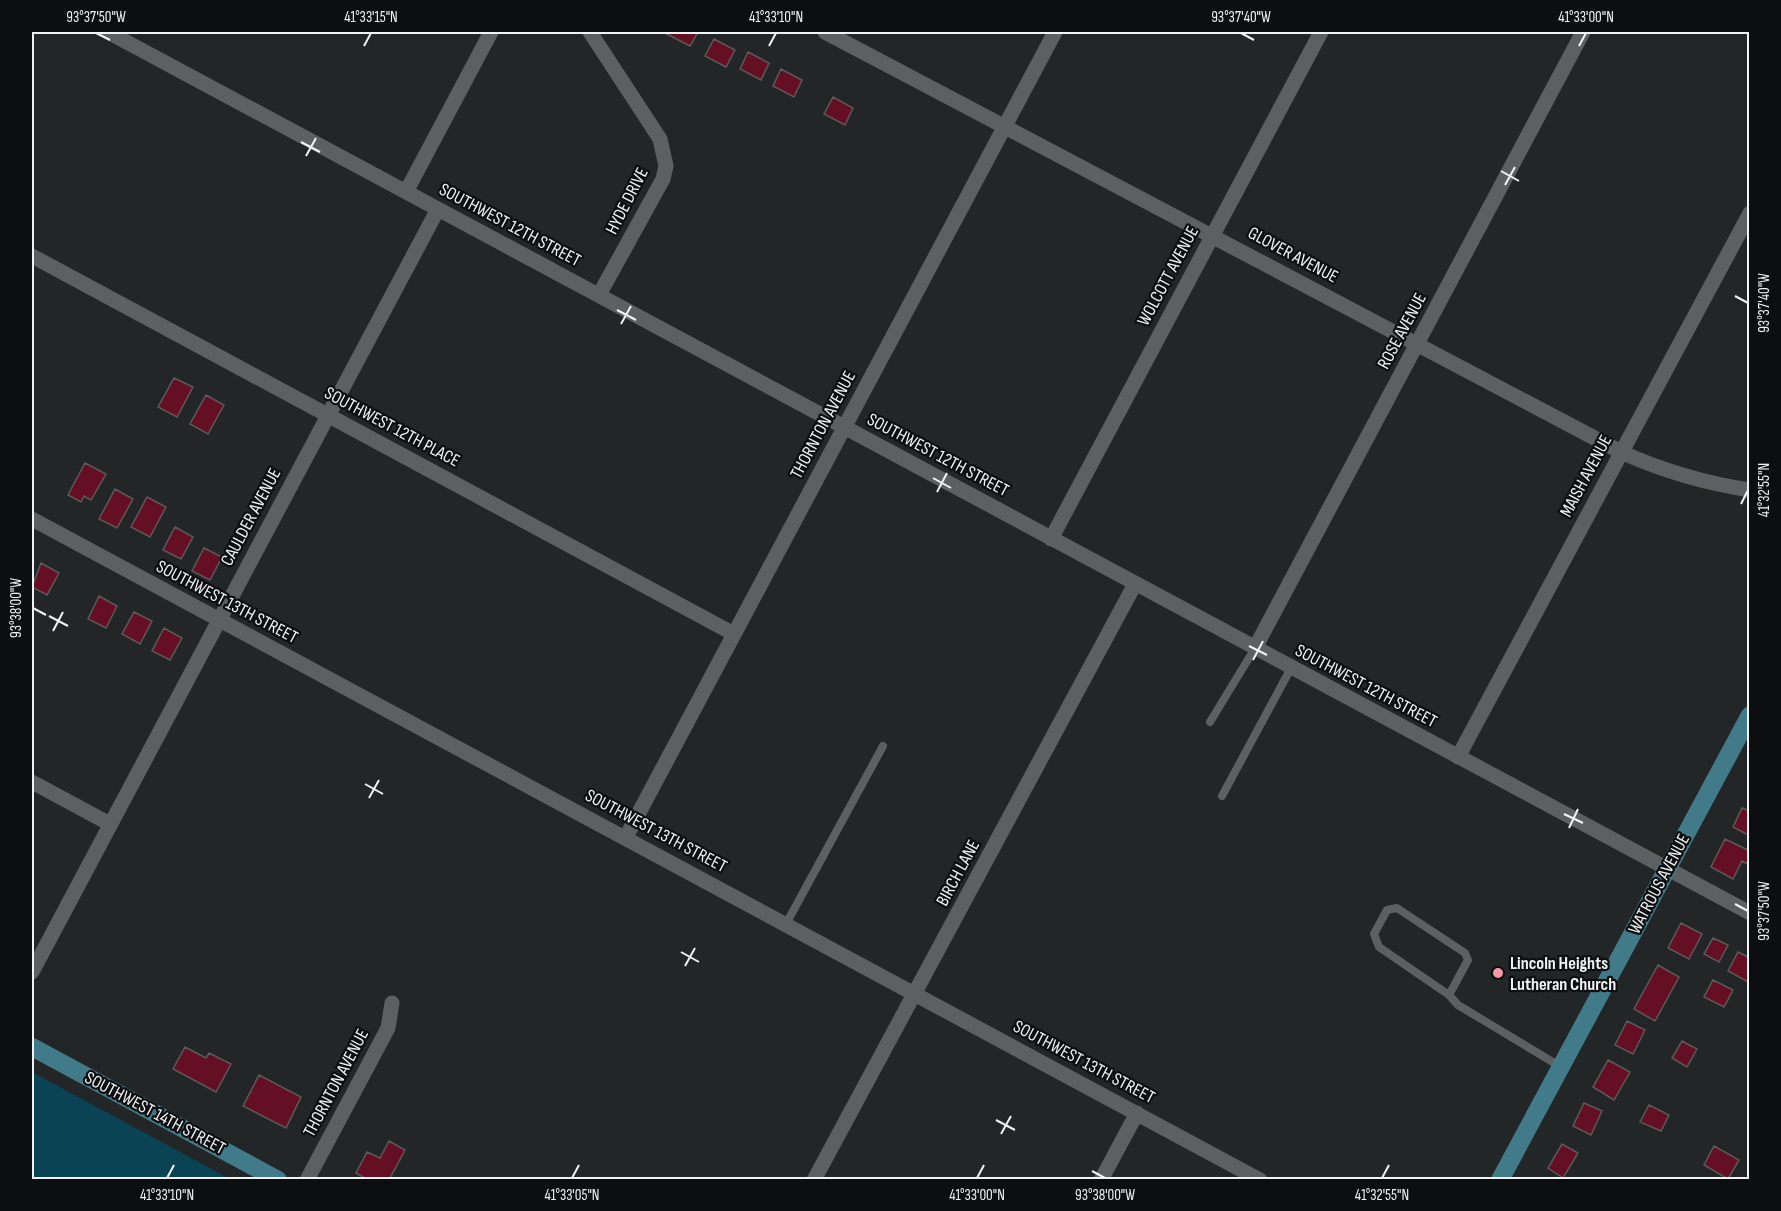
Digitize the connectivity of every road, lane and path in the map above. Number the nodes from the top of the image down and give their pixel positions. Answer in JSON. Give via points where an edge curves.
{"nodes":[{"id":1,"x":108,"y":32,"type":"edge"},
{"id":2,"x":491,"y":32,"type":"edge"},
{"id":3,"x":590,"y":32,"type":"edge"},
{"id":4,"x":825,"y":32,"type":"edge"},
{"id":5,"x":1056,"y":32,"type":"edge"},
{"id":6,"x":1321,"y":32,"type":"edge"},
{"id":7,"x":1583,"y":32,"type":"edge"},
{"id":8,"x":1007,"y":126,"type":"junction"},
{"id":9,"x":406,"y":192,"type":"junction"},
{"id":10,"x":438,"y":209,"type":"junction"},
{"id":11,"x":1749,"y":213,"type":"edge"},
{"id":12,"x":1213,"y":234,"type":"junction"},
{"id":13,"x":32,"y":256,"type":"edge"},
{"id":14,"x":599,"y":295,"type":"junction"},
{"id":15,"x":1418,"y":344,"type":"junction"},
{"id":16,"x":328,"y":414,"type":"junction"},
{"id":17,"x":844,"y":427,"type":"junction"},
{"id":18,"x":1621,"y":452,"type":"junction"},
{"id":19,"x":1749,"y":490,"type":"edge"},
{"id":20,"x":32,"y":519,"type":"edge"},
{"id":21,"x":1051,"y":539,"type":"junction"},
{"id":22,"x":1135,"y":584,"type":"junction"},
{"id":23,"x":219,"y":619,"type":"junction"},
{"id":24,"x":734,"y":634,"type":"junction"},
{"id":25,"x":1255,"y":648,"type":"junction"},
{"id":26,"x":1291,"y":668,"type":"junction"},
{"id":27,"x":1749,"y":715,"type":"edge"},
{"id":28,"x":1210,"y":722,"type":"dead end"},
{"id":29,"x":883,"y":746,"type":"dead end"},
{"id":30,"x":1458,"y":757,"type":"junction"},
{"id":31,"x":32,"y":782,"type":"edge"},
{"id":32,"x":1222,"y":796,"type":"dead end"},
{"id":33,"x":110,"y":824,"type":"junction"},
{"id":34,"x":626,"y":837,"type":"junction"},
{"id":35,"x":1667,"y":869,"type":"junction"},
{"id":36,"x":1749,"y":913,"type":"edge"},
{"id":37,"x":786,"y":924,"type":"junction"},
{"id":38,"x":32,"y":972,"type":"edge"},
{"id":39,"x":916,"y":993,"type":"junction"},
{"id":40,"x":1449,"y":994,"type":"junction"},
{"id":41,"x":392,"y":1003,"type":"dead end"},
{"id":42,"x":32,"y":1047,"type":"edge"},
{"id":43,"x":1561,"y":1067,"type":"junction"},
{"id":44,"x":1137,"y":1113,"type":"junction"},
{"id":45,"x":278,"y":1179,"type":"edge"},
{"id":46,"x":307,"y":1179,"type":"edge"},
{"id":47,"x":814,"y":1179,"type":"edge"},
{"id":48,"x":1101,"y":1179,"type":"edge"},
{"id":49,"x":1260,"y":1179,"type":"edge"},
{"id":50,"x":1502,"y":1179,"type":"edge"}],
"edges":[{"from":1,"to":9,"type":"street","name":"SOUTHWEST 12TH STREET"},
{"from":2,"to":9,"type":"street"},
{"from":3,"to":14,"type":"street","name":"HYDE DRIVE","via":[[660,139],[666,166],[663,179]]},
{"from":4,"to":8,"type":"street","name":"GLOVER AVENUE"},
{"from":5,"to":8,"type":"street","name":"THORNTON AVENUE"},
{"from":6,"to":12,"type":"street","name":"WOLCOTT AVENUE"},
{"from":7,"to":15,"type":"street","name":"ROSE AVENUE"},
{"from":8,"to":12,"type":"street","name":"GLOVER AVENUE"},
{"from":8,"to":17,"type":"street","name":"THORNTON AVENUE"},
{"from":9,"to":10,"type":"street","name":"SOUTHWEST 12TH STREET"},
{"from":10,"to":14,"type":"street","name":"SOUTHWEST 12TH STREET"},
{"from":10,"to":16,"type":"street","name":"CAULDER AVENUE"},
{"from":11,"to":18,"type":"street","name":"MAISH AVENUE"},
{"from":12,"to":15,"type":"street","name":"GLOVER AVENUE"},
{"from":12,"to":21,"type":"street","name":"WOLCOTT AVENUE"},
{"from":13,"to":16,"type":"street","name":"SOUTHWEST 12TH PLACE"},
{"from":14,"to":17,"type":"street","name":"SOUTHWEST 12TH STREET"},
{"from":15,"to":18,"type":"street","name":"GLOVER AVENUE"},
{"from":15,"to":25,"type":"street","name":"ROSE AVENUE"},
{"from":16,"to":23,"type":"street","name":"CAULDER AVENUE"},
{"from":16,"to":24,"type":"street","name":"SOUTHWEST 12TH PLACE"},
{"from":17,"to":21,"type":"street","name":"SOUTHWEST 12TH STREET"},
{"from":17,"to":24,"type":"street","name":"THORNTON AVENUE"},
{"from":18,"to":19,"type":"street","name":"GLOVER AVENUE","via":[[1710,484]]},
{"from":18,"to":30,"type":"street","name":"MAISH AVENUE"},
{"from":20,"to":23,"type":"street","name":"SOUTHWEST 13TH STREET"},
{"from":21,"to":22,"type":"street","name":"SOUTHWEST 12TH STREET"},
{"from":22,"to":25,"type":"street","name":"SOUTHWEST 12TH STREET"},
{"from":22,"to":39,"type":"street","name":"BIRCH LANE"},
{"from":23,"to":33,"type":"street","name":"CAULDER AVENUE"},
{"from":23,"to":34,"type":"street","name":"SOUTHWEST 13TH STREET"},
{"from":24,"to":34,"type":"street","name":"THORNTON AVENUE"},
{"from":25,"to":26,"type":"street","name":"SOUTHWEST 12TH STREET"},
{"from":25,"to":28,"type":"lane"},
{"from":26,"to":30,"type":"street","name":"SOUTHWEST 12TH STREET"},
{"from":26,"to":32,"type":"lane"},
{"from":27,"to":35,"type":"street","name":"WATROUS AVENUE"},
{"from":29,"to":37,"type":"lane"},
{"from":30,"to":35,"type":"street","name":"SOUTHWEST 12TH STREET"},
{"from":31,"to":33,"type":"street"},
{"from":33,"to":38,"type":"street","name":"CAULDER AVENUE"},
{"from":34,"to":37,"type":"street","name":"SOUTHWEST 13TH STREET"},
{"from":35,"to":36,"type":"street","name":"SOUTHWEST 12TH STREET"},
{"from":35,"to":43,"type":"street","name":"WATROUS AVENUE"},
{"from":37,"to":39,"type":"street","name":"SOUTHWEST 13TH STREET"},
{"from":39,"to":44,"type":"street","name":"SOUTHWEST 13TH STREET"},
{"from":39,"to":47,"type":"street","name":"BIRCH LANE"},
{"from":40,"to":40,"type":"lane","via":[[1375,942],[1374,934],[1387,910],[1397,908],[1465,953],[1466,968]]},
{"from":40,"to":43,"type":"lane","via":[[1458,1005]]},
{"from":41,"to":46,"type":"street","name":"THORNTON AVENUE","via":[[388,1028]]},
{"from":42,"to":45,"type":"street","name":"SOUTHWEST 14TH STREET"},
{"from":43,"to":50,"type":"street","name":"WATROUS AVENUE"},
{"from":44,"to":48,"type":"street"},
{"from":44,"to":49,"type":"street","name":"SOUTHWEST 13TH STREET"}]}
